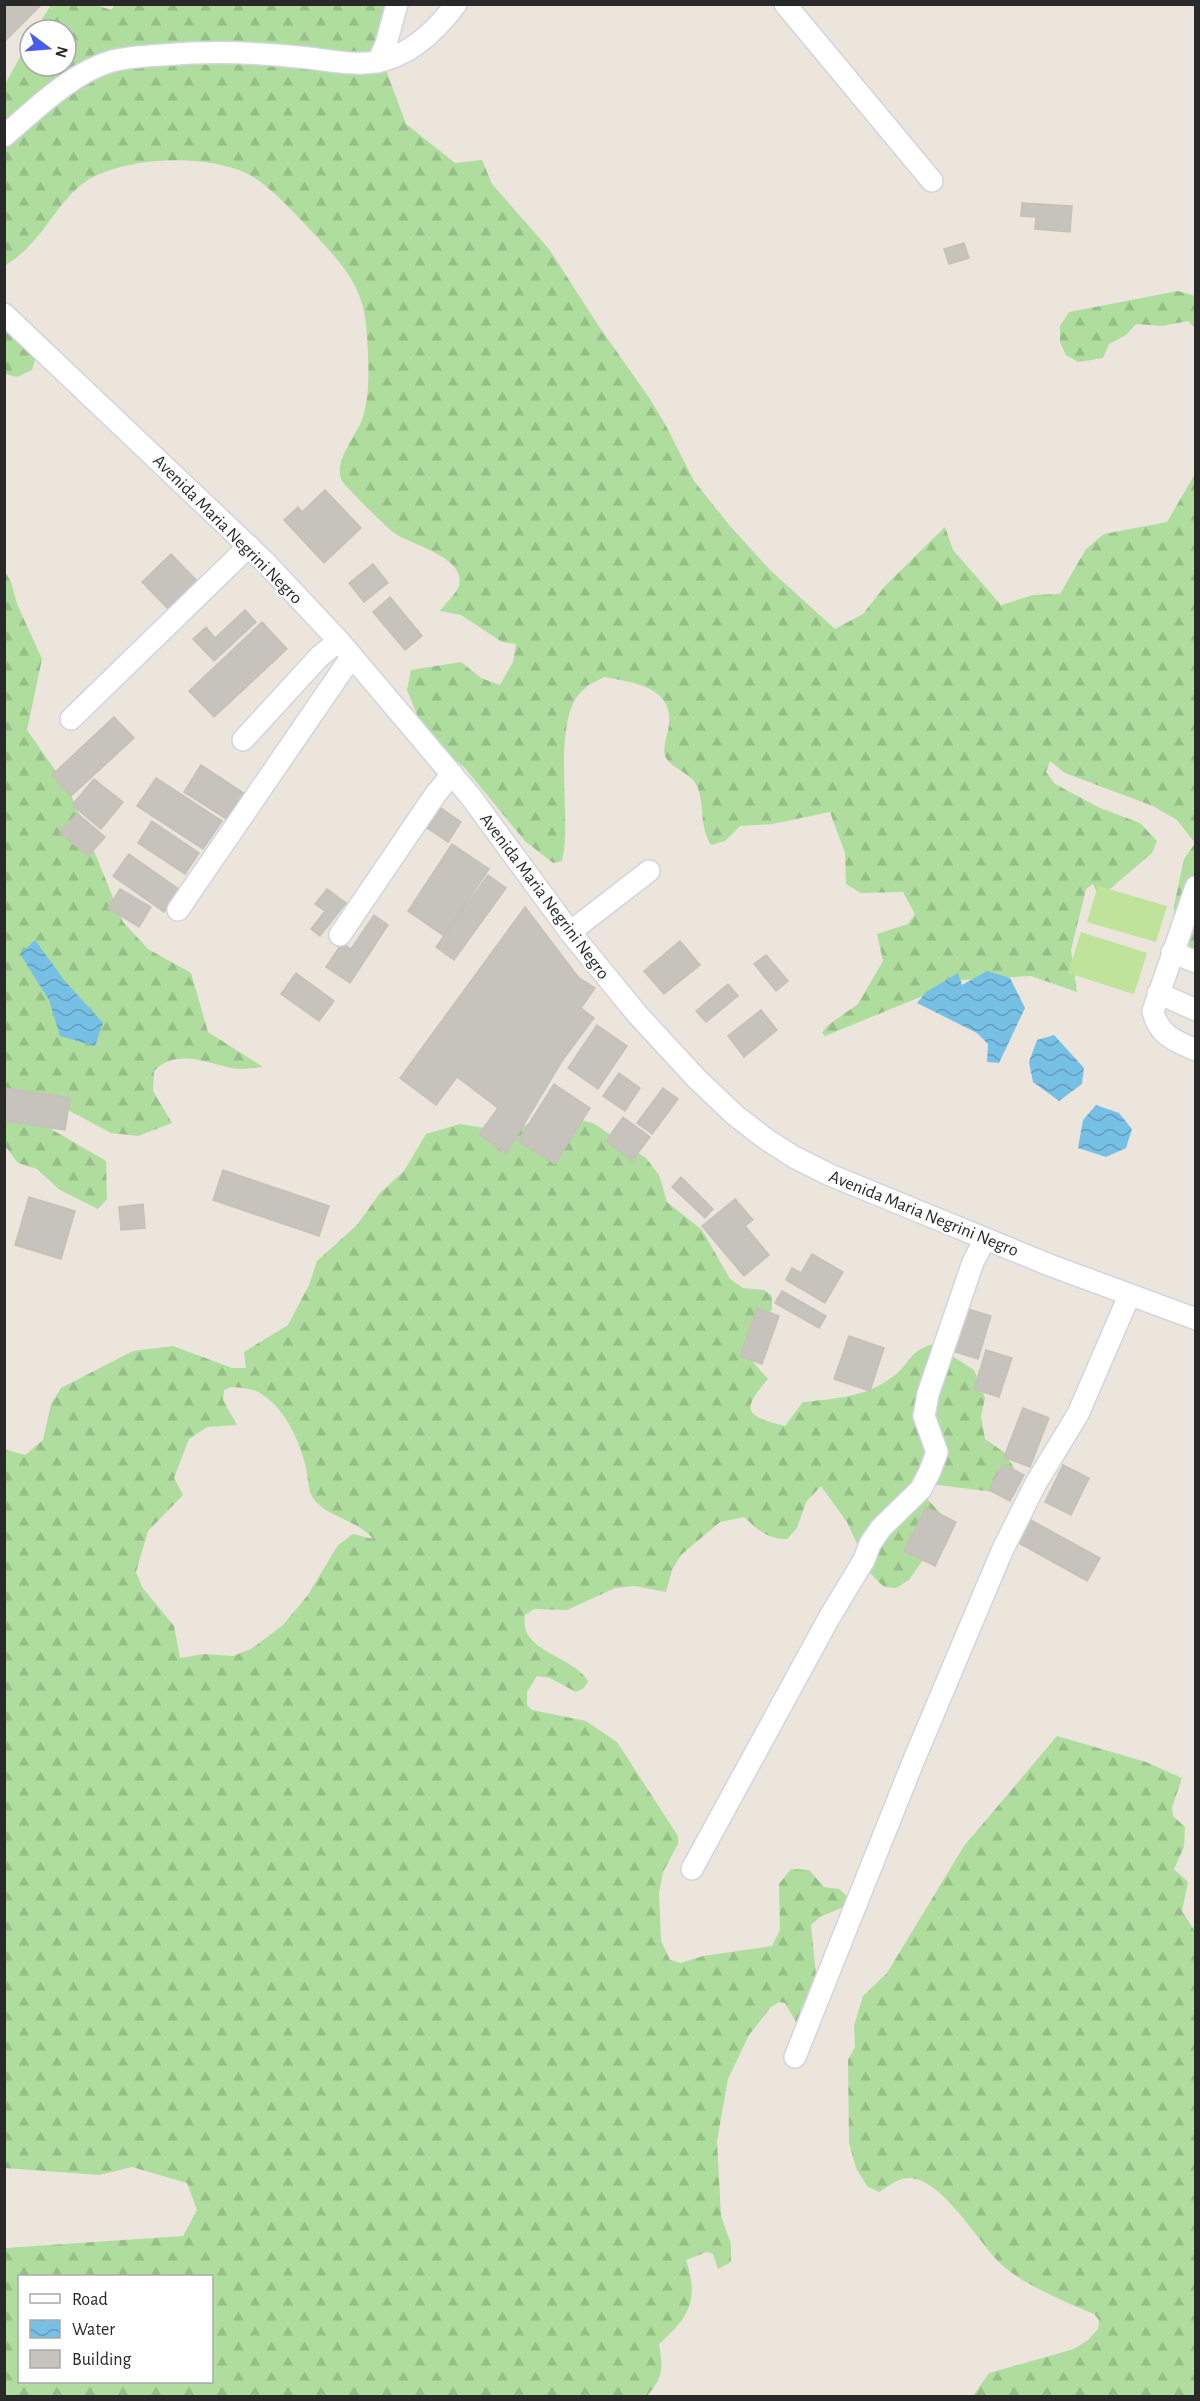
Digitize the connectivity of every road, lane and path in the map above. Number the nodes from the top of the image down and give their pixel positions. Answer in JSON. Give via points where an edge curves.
{"nodes":[{"id":1,"x":397,"y":4,"type":"edge"},
{"id":2,"x":456,"y":4,"type":"edge"},
{"id":3,"x":785,"y":4,"type":"edge"},
{"id":4,"x":378,"y":62,"type":"junction"},
{"id":5,"x":4,"y":136,"type":"edge"},
{"id":6,"x":932,"y":181,"type":"dead end"},
{"id":7,"x":4,"y":314,"type":"edge"},
{"id":8,"x":249,"y":546,"type":"junction"},
{"id":9,"x":346,"y":649,"type":"junction"},
{"id":10,"x":71,"y":719,"type":"dead end"},
{"id":11,"x":243,"y":740,"type":"dead end"},
{"id":12,"x":452,"y":774,"type":"junction"},
{"id":13,"x":649,"y":871,"type":"dead end"},
{"id":14,"x":1196,"y":887,"type":"edge"},
{"id":15,"x":178,"y":910,"type":"dead end"},
{"id":16,"x":570,"y":932,"type":"junction"},
{"id":17,"x":340,"y":935,"type":"dead end"},
{"id":18,"x":1172,"y":952,"type":"junction"},
{"id":19,"x":1196,"y":962,"type":"edge"},
{"id":20,"x":1158,"y":993,"type":"junction"},
{"id":21,"x":1196,"y":1010,"type":"edge"},
{"id":22,"x":1196,"y":1050,"type":"edge"},
{"id":23,"x":986,"y":1239,"type":"junction"},
{"id":24,"x":1130,"y":1296,"type":"junction"},
{"id":25,"x":1196,"y":1319,"type":"edge"},
{"id":26,"x":693,"y":1869,"type":"dead end"},
{"id":27,"x":795,"y":2057,"type":"dead end"}],
"edges":[{"from":1,"to":4,"type":"street"},
{"from":2,"to":4,"type":"street","via":[[424,41]]},
{"from":3,"to":6,"type":"street"},
{"from":4,"to":5,"type":"street","via":[[229,52],[112,61],[81,75]]},
{"from":7,"to":8,"type":"street","name":"Avenida Maria Negrini Negro"},
{"from":8,"to":9,"type":"street","name":"Avenida Maria Negrini Negro"},
{"from":8,"to":10,"type":"street"},
{"from":9,"to":11,"type":"street","via":[[320,656]]},
{"from":9,"to":12,"type":"street","name":"Avenida Maria Negrini Negro"},
{"from":9,"to":15,"type":"street"},
{"from":12,"to":16,"type":"street","name":"Avenida Maria Negrini Negro"},
{"from":12,"to":17,"type":"street"},
{"from":13,"to":16,"type":"street"},
{"from":14,"to":18,"type":"street"},
{"from":16,"to":23,"type":"street","name":"Avenida Maria Negrini Negro","via":[[697,1079],[766,1139],[830,1175]]},
{"from":18,"to":19,"type":"street"},
{"from":18,"to":20,"type":"street"},
{"from":20,"to":21,"type":"street"},
{"from":20,"to":22,"type":"street","via":[[1154,1011],[1159,1029],[1170,1039]]},
{"from":23,"to":24,"type":"street","name":"Avenida Maria Negrini Negro"},
{"from":23,"to":26,"type":"street","via":[[973,1262],[928,1394],[924,1416],[937,1452],[930,1472],[921,1489],[870,1544]]},
{"from":24,"to":25,"type":"street","name":"Avenida Maria Negrini Negro"},
{"from":24,"to":27,"type":"street","via":[[1078,1414],[1036,1483],[1002,1551]]}]}
